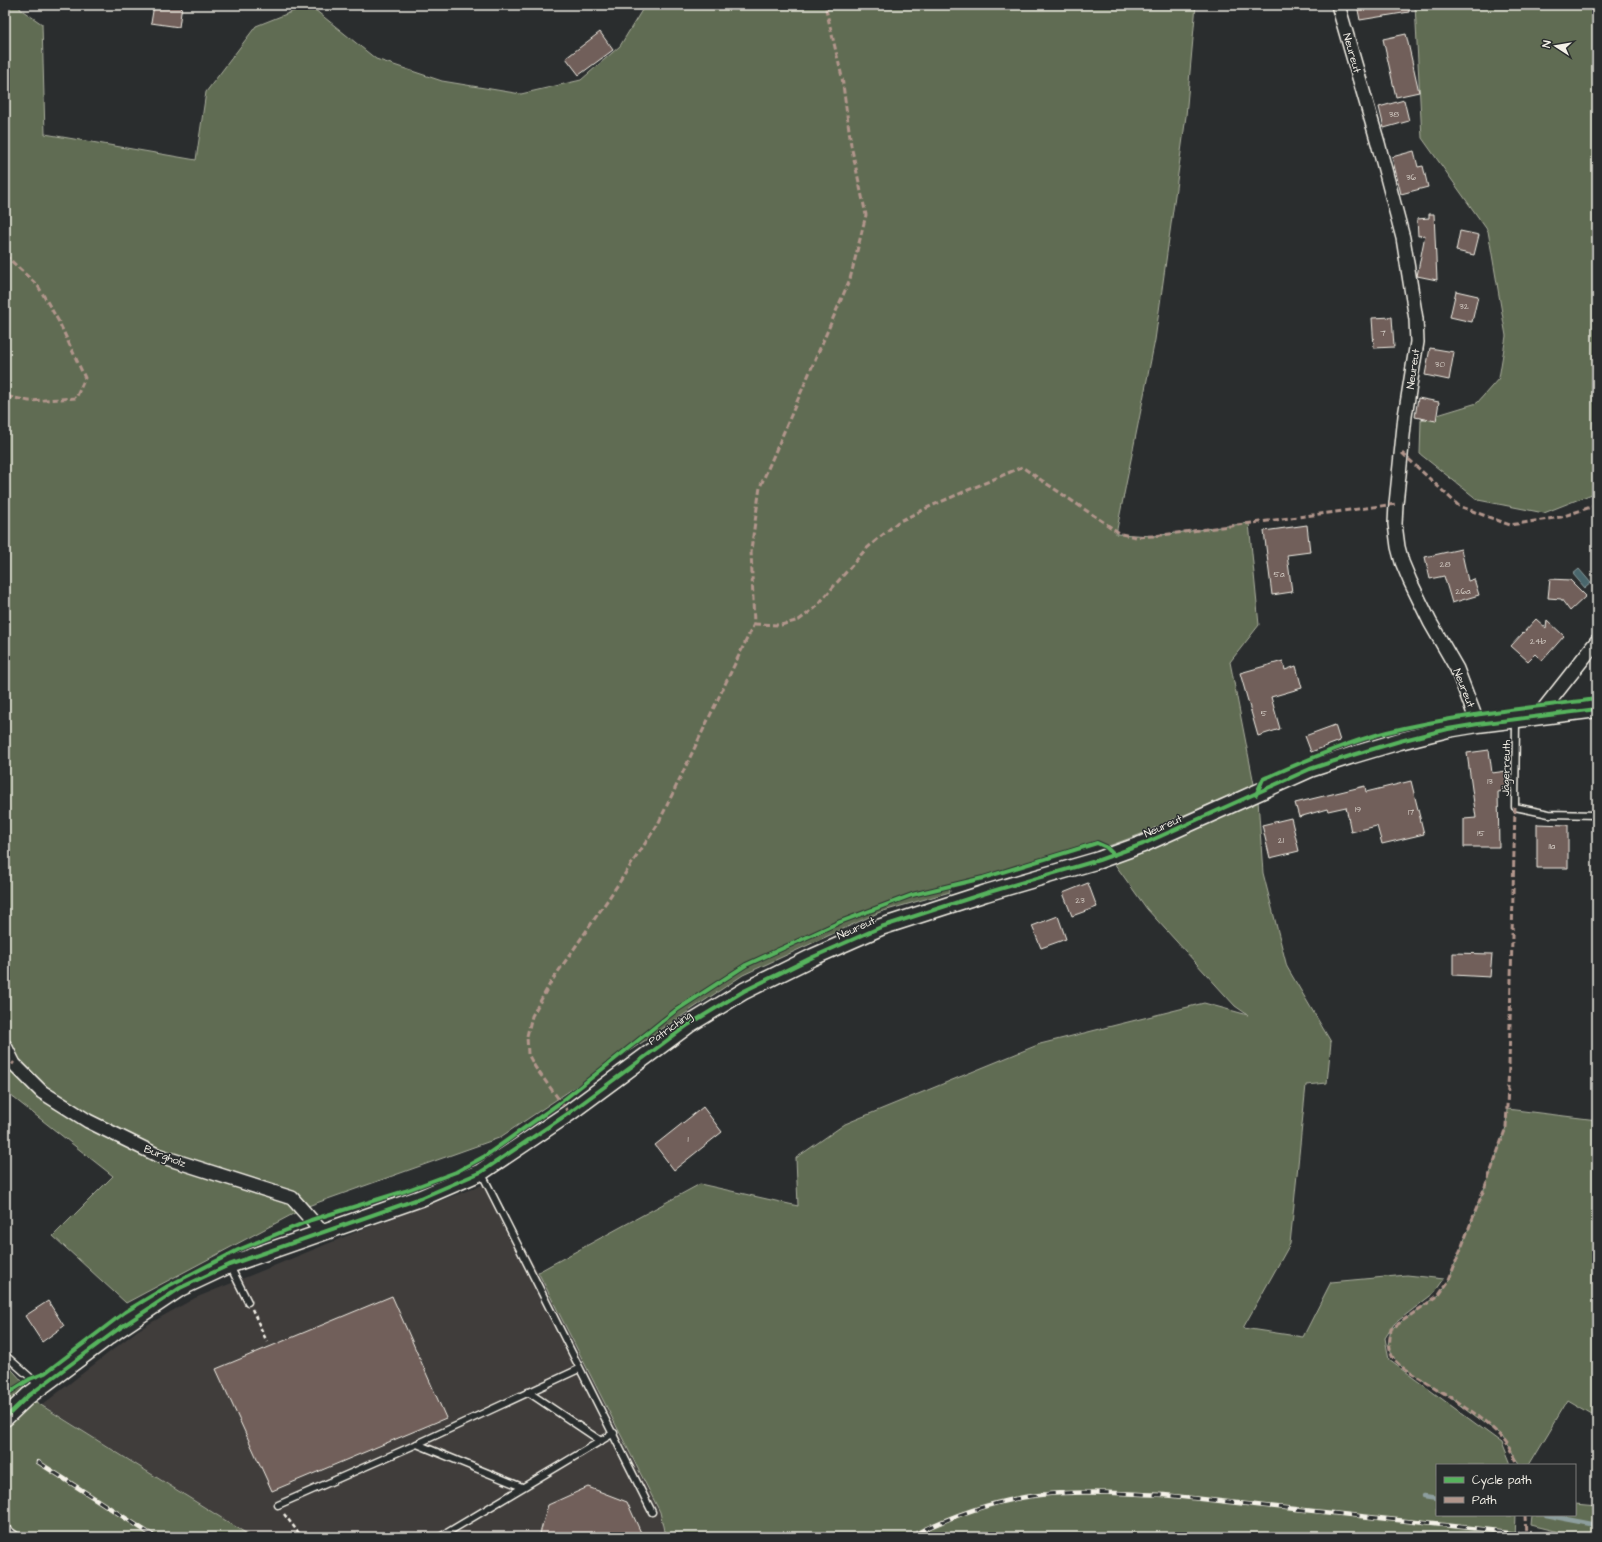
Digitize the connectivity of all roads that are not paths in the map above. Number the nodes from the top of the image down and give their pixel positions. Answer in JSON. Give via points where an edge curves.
{"nodes":[{"id":1,"x":1338,"y":5,"type":"edge"},
{"id":2,"x":1597,"y":641,"type":"edge"},
{"id":3,"x":1597,"y":709,"type":"edge"},
{"id":4,"x":1538,"y":716,"type":"junction"},
{"id":5,"x":1516,"y":719,"type":"junction"},
{"id":6,"x":1478,"y":724,"type":"junction"},
{"id":7,"x":1597,"y":815,"type":"edge"},
{"id":8,"x":744,"y":991,"type":"joint"},
{"id":9,"x":5,"y":1046,"type":"edge"},
{"id":10,"x":481,"y":1172,"type":"junction"},
{"id":11,"x":322,"y":1232,"type":"junction"},
{"id":12,"x":229,"y":1265,"type":"junction"},
{"id":13,"x":248,"y":1302,"type":"road end"},
{"id":14,"x":5,"y":1355,"type":"edge"},
{"id":15,"x":580,"y":1369,"type":"junction"},
{"id":16,"x":42,"y":1387,"type":"junction"},
{"id":17,"x":528,"y":1392,"type":"junction"},
{"id":18,"x":5,"y":1418,"type":"edge"},
{"id":19,"x":614,"y":1433,"type":"junction"},
{"id":20,"x":601,"y":1441,"type":"junction"},
{"id":21,"x":416,"y":1444,"type":"junction"},
{"id":22,"x":522,"y":1487,"type":"junction"},
{"id":23,"x":278,"y":1505,"type":"road end"},
{"id":24,"x":652,"y":1512,"type":"dead end"},
{"id":25,"x":5,"y":1528,"type":"edge"},
{"id":26,"x":18,"y":1537,"type":"edge"},
{"id":27,"x":440,"y":1537,"type":"edge"}],
"edges":[{"from":1,"to":6,"type":"street","name":"Neureut","via":[[1403,238],[1416,319],[1417,342],[1405,416],[1394,524],[1398,547],[1410,581],[1457,669]]},
{"from":2,"to":4,"type":"street"},
{"from":3,"to":4,"type":"street","name":"Neureut"},
{"from":4,"to":5,"type":"street","name":"Neureut"},
{"from":5,"to":6,"type":"street","name":"Neureut"},
{"from":5,"to":7,"type":"lane","name":"Jägerreuth","via":[[1515,807],[1549,814]]},
{"from":6,"to":8,"type":"street","name":"Neureut","via":[[1400,741],[1310,769],[1143,844],[881,927]]},
{"from":8,"to":10,"type":"street","name":"Patriching","via":[[688,1025],[569,1113]]},
{"from":9,"to":11,"type":"street","name":"Burgholz","via":[[14,1064],[42,1092],[88,1121],[157,1155],[292,1198]]},
{"from":10,"to":11,"type":"street","name":"Patriching","via":[[421,1198]]},
{"from":10,"to":15,"type":"lane"},
{"from":11,"to":12,"type":"street","name":"Patriching"},
{"from":12,"to":13,"type":"lane"},
{"from":12,"to":16,"type":"street","name":"Patriching","via":[[180,1288],[117,1330]]},
{"from":14,"to":16,"type":"lane"},
{"from":15,"to":17,"type":"lane"},
{"from":15,"to":19,"type":"lane"},
{"from":16,"to":18,"type":"street","name":"Patriching","via":[[28,1396]]},
{"from":17,"to":20,"type":"lane"},
{"from":17,"to":21,"type":"lane"},
{"from":19,"to":20,"type":"lane"},
{"from":19,"to":24,"type":"lane"},
{"from":20,"to":22,"type":"lane"},
{"from":21,"to":22,"type":"lane"},
{"from":21,"to":23,"type":"lane"},
{"from":22,"to":27,"type":"lane"},
{"from":25,"to":26,"type":"lane"}]}
